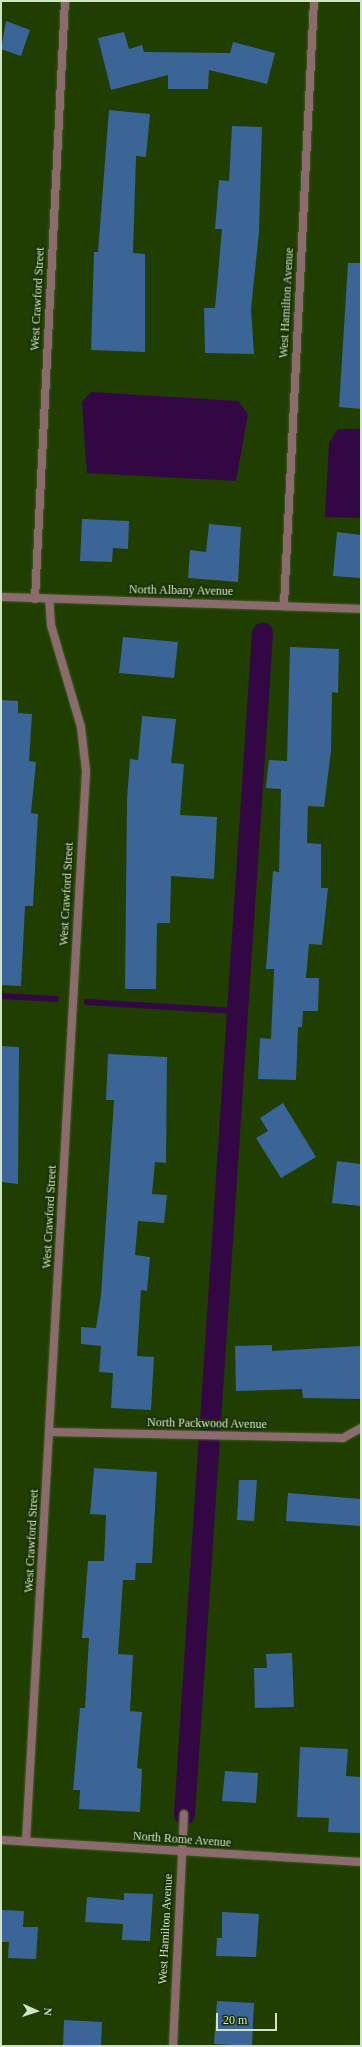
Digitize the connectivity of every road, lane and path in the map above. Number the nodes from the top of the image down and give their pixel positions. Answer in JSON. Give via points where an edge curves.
{"nodes":[{"id":1,"x":65,"y":1,"type":"edge"},
{"id":2,"x":314,"y":1,"type":"edge"},
{"id":3,"x":1,"y":597,"type":"edge"},
{"id":4,"x":35,"y":599,"type":"junction"},
{"id":5,"x":49,"y":599,"type":"junction"},
{"id":6,"x":284,"y":605,"type":"junction"},
{"id":7,"x":361,"y":609,"type":"edge"},
{"id":8,"x":361,"y":1428,"type":"edge"},
{"id":9,"x":51,"y":1432,"type":"junction"},
{"id":10,"x":184,"y":1814,"type":"dead end"},
{"id":11,"x":1,"y":1840,"type":"edge"},
{"id":12,"x":26,"y":1841,"type":"junction"},
{"id":13,"x":182,"y":1852,"type":"junction"},
{"id":14,"x":361,"y":1862,"type":"edge"},
{"id":15,"x":172,"y":2046,"type":"edge"}],
"edges":[{"from":1,"to":4,"type":"street","name":"West Crawford Street"},
{"from":2,"to":6,"type":"street","name":"West Hamilton Avenue"},
{"from":3,"to":4,"type":"street","name":"North Albany Avenue"},
{"from":4,"to":5,"type":"street","name":"North Albany Avenue"},
{"from":5,"to":6,"type":"street","name":"North Albany Avenue"},
{"from":5,"to":9,"type":"street","name":"West Crawford Street","via":[[51,625],[81,727],[86,771]]},
{"from":6,"to":7,"type":"street","name":"North Albany Avenue"},
{"from":8,"to":9,"type":"street","name":"North Packwood Avenue","via":[[343,1438]]},
{"from":9,"to":12,"type":"street","name":"West Crawford Street"},
{"from":10,"to":13,"type":"street","name":"West Hamilton Avenue"},
{"from":11,"to":12,"type":"street","name":"North Rome Avenue"},
{"from":12,"to":13,"type":"street","name":"North Rome Avenue"},
{"from":13,"to":14,"type":"street","name":"North Rome Avenue"},
{"from":13,"to":15,"type":"street","name":"West Hamilton Avenue"}]}
